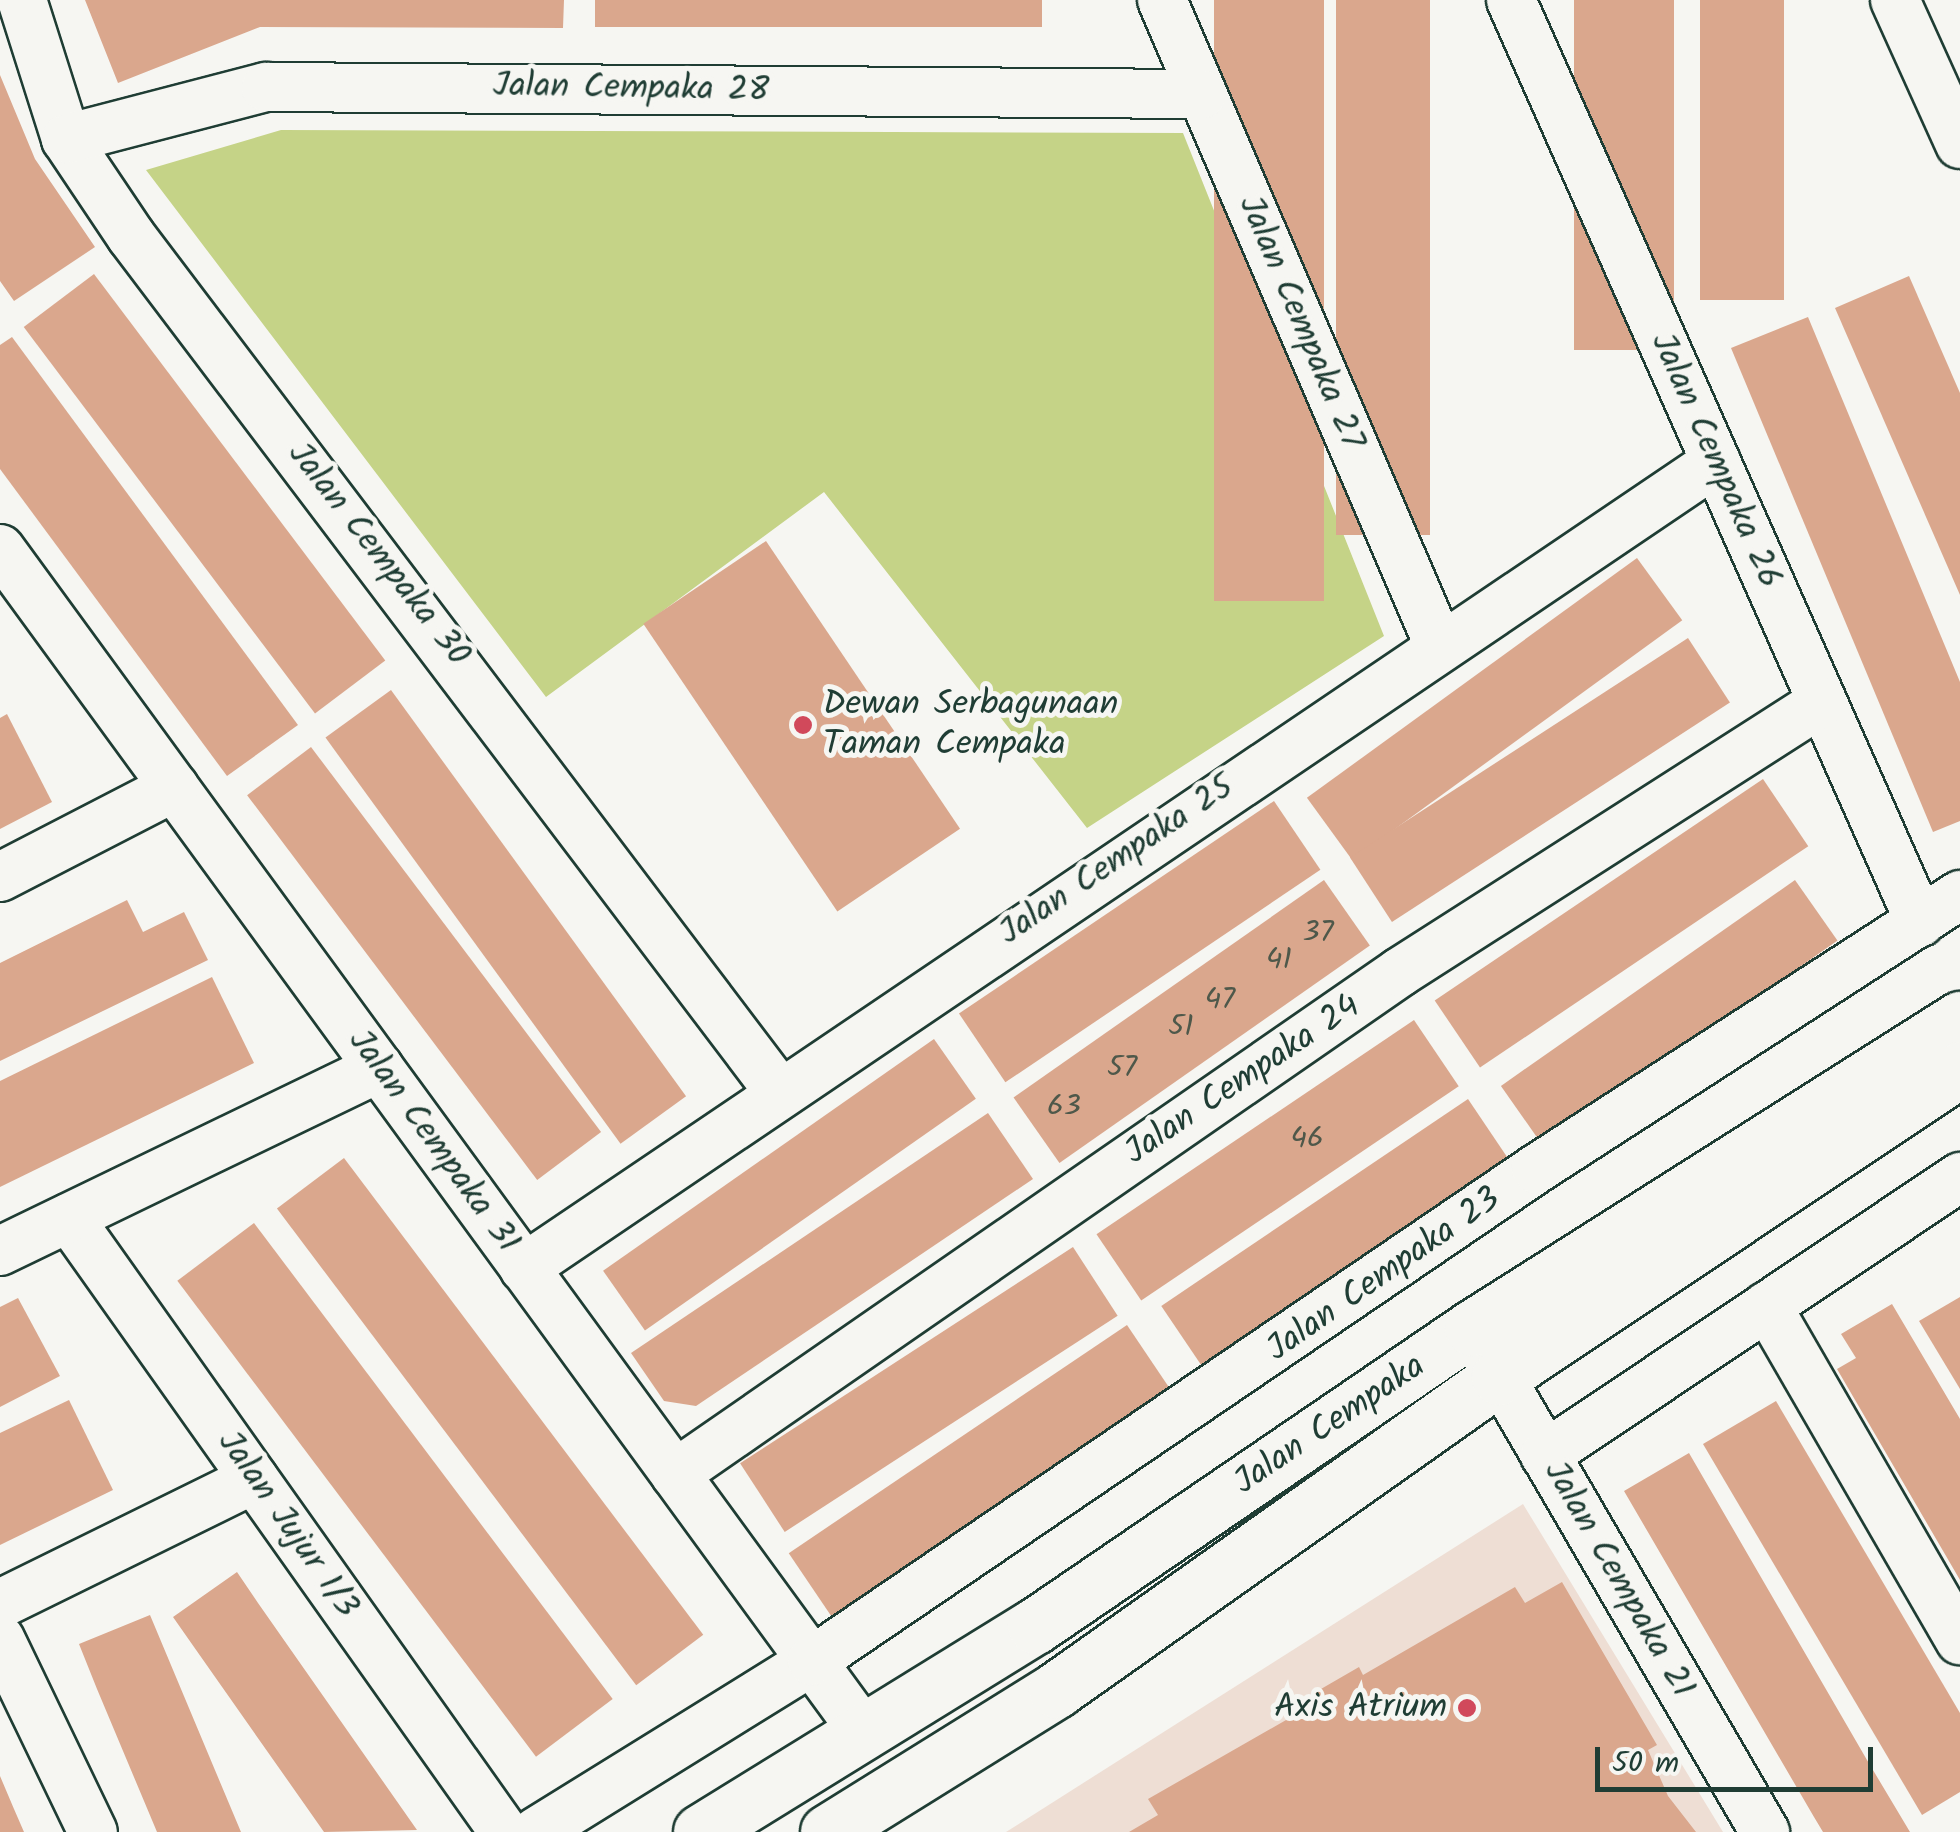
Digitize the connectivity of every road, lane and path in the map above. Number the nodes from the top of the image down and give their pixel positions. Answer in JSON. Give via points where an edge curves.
{"nodes":[{"id":1,"x":22,"y":0,"type":"edge"},
{"id":2,"x":1162,"y":0,"type":"edge"},
{"id":3,"x":1511,"y":0,"type":"edge"},
{"id":4,"x":1910,"y":5,"type":"edge"},
{"id":5,"x":1202,"y":94,"type":"junction"},
{"id":6,"x":66,"y":139,"type":"junction"},
{"id":7,"x":1960,"y":144,"type":"edge"},
{"id":8,"x":1716,"y":462,"type":"junction"},
{"id":9,"x":0,"y":549,"type":"edge"},
{"id":10,"x":1439,"y":645,"type":"junction"},
{"id":11,"x":1822,"y":702,"type":"junction"},
{"id":12,"x":174,"y":787,"type":"junction"},
{"id":13,"x":0,"y":877,"type":"edge"},
{"id":14,"x":1960,"y":895,"type":"edge"},
{"id":15,"x":1920,"y":922,"type":"junction"},
{"id":16,"x":1960,"y":1019,"type":"edge"},
{"id":17,"x":379,"y":1068,"type":"junction"},
{"id":18,"x":1960,"y":1069,"type":"edge"},
{"id":19,"x":777,"y":1089,"type":"junction"},
{"id":20,"x":1960,"y":1177,"type":"edge"},
{"id":21,"x":70,"y":1218,"type":"junction"},
{"id":22,"x":0,"y":1252,"type":"edge"},
{"id":23,"x":524,"y":1268,"type":"junction"},
{"id":24,"x":1768,"y":1306,"type":"junction"},
{"id":25,"x":1472,"y":1328,"type":"junction"},
{"id":26,"x":1499,"y":1377,"type":"junction"},
{"id":27,"x":1546,"y":1455,"type":"junction"},
{"id":28,"x":675,"y":1474,"type":"junction"},
{"id":29,"x":254,"y":1479,"type":"junction"},
{"id":30,"x":0,"y":1604,"type":"edge"},
{"id":31,"x":0,"y":1640,"type":"edge"},
{"id":32,"x":1960,"y":1640,"type":"edge"},
{"id":33,"x":812,"y":1661,"type":"junction"},
{"id":34,"x":866,"y":1734,"type":"junction"},
{"id":35,"x":94,"y":1832,"type":"edge"},
{"id":36,"x":504,"y":1832,"type":"edge"},
{"id":37,"x":536,"y":1832,"type":"edge"},
{"id":38,"x":702,"y":1832,"type":"edge"},
{"id":39,"x":828,"y":1832,"type":"edge"},
{"id":40,"x":1765,"y":1832,"type":"edge"}],
"edges":[{"from":1,"to":6,"type":"street","name":"Jalan Cempaka 30"},
{"from":2,"to":5,"type":"street","name":"Jalan Cempaka 27"},
{"from":3,"to":8,"type":"street","name":"Jalan Cempaka 26"},
{"from":4,"to":7,"type":"street"},
{"from":5,"to":6,"type":"street","name":"Jalan Cempaka 28","via":[[266,87]]},
{"from":5,"to":10,"type":"street","name":"Jalan Cempaka 27"},
{"from":6,"to":19,"type":"street","name":"Jalan Cempaka 30"},
{"from":8,"to":10,"type":"street","name":"Jalan Cempaka 25"},
{"from":8,"to":11,"type":"street","name":"Jalan Cempaka 26"},
{"from":9,"to":12,"type":"street","name":"Jalan Cempaka 31"},
{"from":10,"to":19,"type":"street","name":"Jalan Cempaka 25"},
{"from":11,"to":15,"type":"street","name":"Jalan Cempaka 26"},
{"from":11,"to":28,"type":"street","name":"Jalan Cempaka 24","via":[[1391,978]]},
{"from":12,"to":13,"type":"street"},
{"from":12,"to":17,"type":"street","name":"Jalan Cempaka 31"},
{"from":14,"to":15,"type":"street","name":"Jalan Cempaka 23"},
{"from":15,"to":33,"type":"street","name":"Jalan Cempaka 23","via":[[1536,1169]]},
{"from":16,"to":25,"type":"main road","name":"Jalan Cempaka"},
{"from":17,"to":21,"type":"street"},
{"from":17,"to":23,"type":"street","name":"Jalan Cempaka 31"},
{"from":18,"to":26,"type":"main road","name":"Jalan Cempaka"},
{"from":19,"to":23,"type":"street","name":"Jalan Cempaka 25"},
{"from":20,"to":24,"type":"street"},
{"from":21,"to":22,"type":"street"},
{"from":21,"to":29,"type":"street","name":"Jalan Jujur 1/3"},
{"from":23,"to":28,"type":"street","name":"Jalan Cempaka 31"},
{"from":24,"to":27,"type":"street"},
{"from":24,"to":32,"type":"street"},
{"from":25,"to":26,"type":"street","name":"Jalan Cempaka 21"},
{"from":25,"to":34,"type":"main road","name":"Jalan Cempaka"},
{"from":26,"to":27,"type":"street","name":"Jalan Cempaka 21"},
{"from":26,"to":39,"type":"main road","name":"Jalan Cempaka","via":[[1056,1690]]},
{"from":27,"to":40,"type":"street","name":"Jalan Cempaka 21"},
{"from":28,"to":33,"type":"street","name":"Jalan Cempaka 31"},
{"from":29,"to":30,"type":"street"},
{"from":29,"to":36,"type":"street","name":"Jalan Jujur 1/3"},
{"from":31,"to":35,"type":"street"},
{"from":33,"to":34,"type":"street","name":"Jalan Cempaka 31"},
{"from":33,"to":37,"type":"street","name":"Jalan Cempaka 23"},
{"from":34,"to":38,"type":"main road","name":"Jalan Cempaka"}]}
